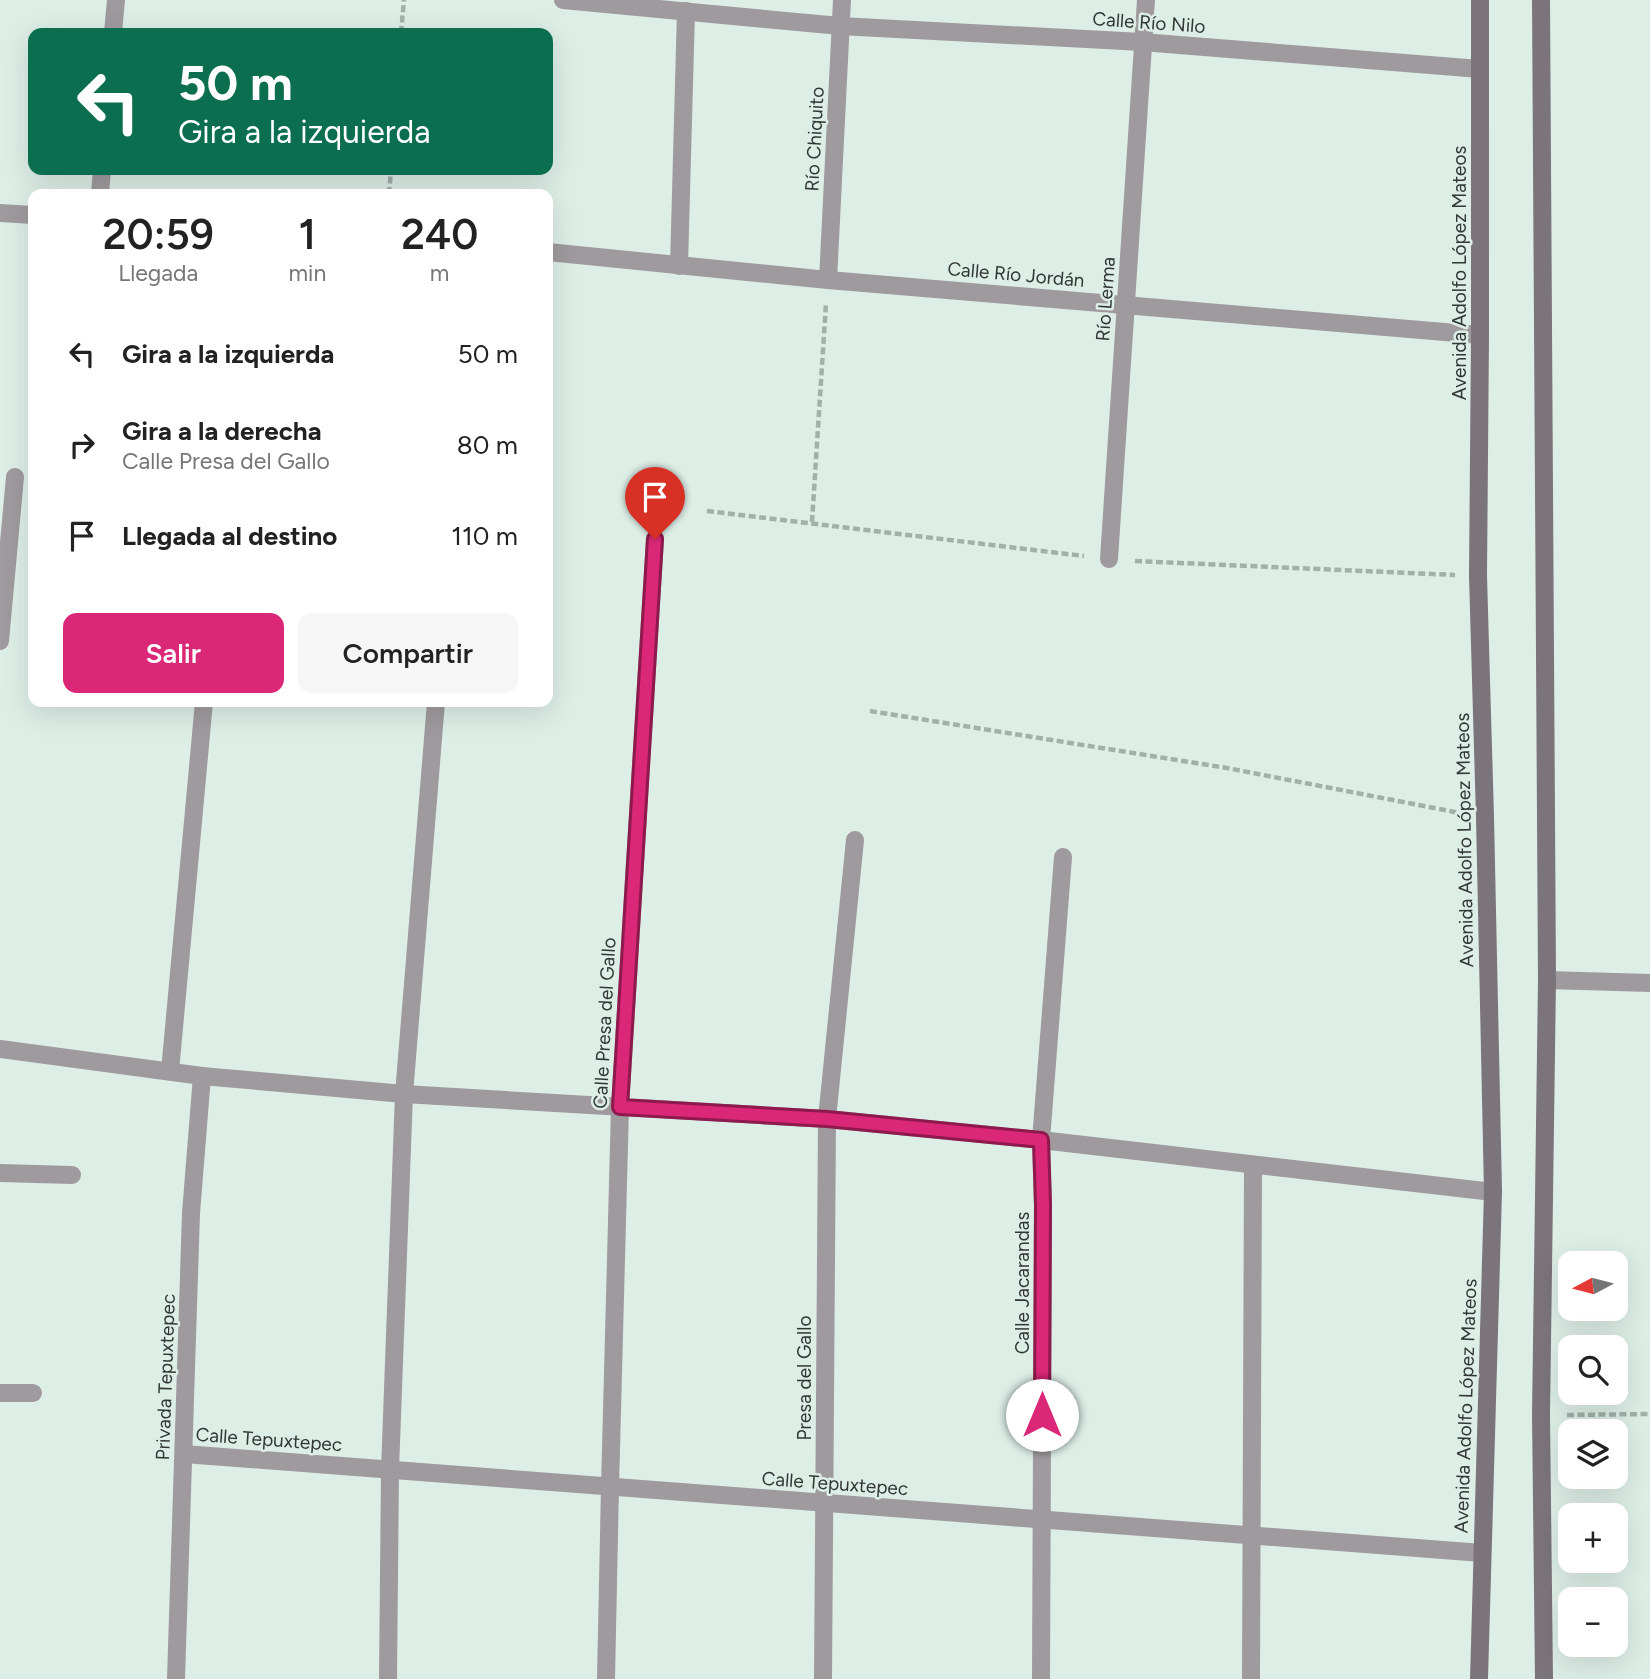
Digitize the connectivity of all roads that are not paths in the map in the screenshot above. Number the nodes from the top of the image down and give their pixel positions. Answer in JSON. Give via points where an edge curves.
{"nodes":[{"id":1,"x":116,"y":0,"type":"edge"},
{"id":2,"x":563,"y":0,"type":"edge"},
{"id":3,"x":842,"y":0,"type":"edge"},
{"id":4,"x":1146,"y":0,"type":"edge"},
{"id":5,"x":1480,"y":0,"type":"edge"},
{"id":6,"x":1541,"y":0,"type":"edge"},
{"id":7,"x":686,"y":11,"type":"junction"},
{"id":8,"x":840,"y":26,"type":"junction"},
{"id":9,"x":113,"y":28,"type":"edge"},
{"id":10,"x":1142,"y":42,"type":"junction"},
{"id":11,"x":1480,"y":69,"type":"junction"},
{"id":12,"x":0,"y":214,"type":"edge"},
{"id":13,"x":28,"y":215,"type":"edge"},
{"id":14,"x":553,"y":253,"type":"edge"},
{"id":15,"x":679,"y":266,"type":"junction"},
{"id":16,"x":828,"y":280,"type":"junction"},
{"id":17,"x":1126,"y":304,"type":"junction"},
{"id":18,"x":1480,"y":335,"type":"junction"},
{"id":19,"x":15,"y":477,"type":"dead end"},
{"id":20,"x":655,"y":539,"type":"dead end"},
{"id":21,"x":1109,"y":559,"type":"dead end"},
{"id":22,"x":0,"y":641,"type":"edge"},
{"id":23,"x":204,"y":707,"type":"edge"},
{"id":24,"x":436,"y":707,"type":"edge"},
{"id":25,"x":855,"y":840,"type":"dead end"},
{"id":26,"x":1063,"y":857,"type":"dead end"},
{"id":27,"x":1547,"y":980,"type":"junction"},
{"id":28,"x":1650,"y":983,"type":"edge"},
{"id":29,"x":0,"y":1049,"type":"edge"},
{"id":30,"x":170,"y":1071,"type":"junction"},
{"id":31,"x":202,"y":1076,"type":"junction"},
{"id":32,"x":404,"y":1094,"type":"junction"},
{"id":33,"x":620,"y":1107,"type":"junction"},
{"id":34,"x":827,"y":1119,"type":"junction"},
{"id":35,"x":1041,"y":1140,"type":"junction"},
{"id":36,"x":1253,"y":1165,"type":"junction"},
{"id":37,"x":0,"y":1173,"type":"edge"},
{"id":38,"x":72,"y":1175,"type":"dead end"},
{"id":39,"x":1493,"y":1192,"type":"junction"},
{"id":40,"x":0,"y":1393,"type":"edge"},
{"id":41,"x":33,"y":1393,"type":"dead end"},
{"id":42,"x":184,"y":1454,"type":"junction"},
{"id":43,"x":390,"y":1470,"type":"junction"},
{"id":44,"x":610,"y":1487,"type":"junction"},
{"id":45,"x":824,"y":1503,"type":"junction"},
{"id":46,"x":1041,"y":1520,"type":"junction"},
{"id":47,"x":1252,"y":1536,"type":"junction"},
{"id":48,"x":1482,"y":1553,"type":"junction"},
{"id":49,"x":176,"y":1679,"type":"edge"},
{"id":50,"x":388,"y":1679,"type":"edge"},
{"id":51,"x":606,"y":1679,"type":"edge"},
{"id":52,"x":823,"y":1679,"type":"edge"},
{"id":53,"x":1041,"y":1679,"type":"edge"},
{"id":54,"x":1251,"y":1679,"type":"edge"},
{"id":55,"x":1479,"y":1679,"type":"edge"},
{"id":56,"x":1544,"y":1679,"type":"edge"}],
"edges":[{"from":1,"to":9,"type":"street"},
{"from":2,"to":7,"type":"street","name":"Calle Río Nilo"},
{"from":3,"to":8,"type":"street","name":"Río Chiquito"},
{"from":4,"to":10,"type":"street","name":"Río Lerma"},
{"from":5,"to":11,"type":"street","name":"Avenida Adolfo López Mateos"},
{"from":6,"to":27,"type":"street"},
{"from":7,"to":8,"type":"street","name":"Calle Río Nilo"},
{"from":7,"to":15,"type":"street"},
{"from":8,"to":10,"type":"street","name":"Calle Río Nilo"},
{"from":8,"to":16,"type":"street","name":"Río Chiquito"},
{"from":10,"to":11,"type":"street","name":"Calle Río Nilo"},
{"from":10,"to":17,"type":"street","name":"Río Lerma"},
{"from":11,"to":18,"type":"street","name":"Avenida Adolfo López Mateos"},
{"from":12,"to":13,"type":"street"},
{"from":14,"to":15,"type":"street","name":"Calle Río Jordán"},
{"from":15,"to":16,"type":"street","name":"Calle Río Jordán"},
{"from":16,"to":17,"type":"street","name":"Calle Río Jordán"},
{"from":17,"to":18,"type":"street","name":"Calle Río Jordán"},
{"from":17,"to":21,"type":"street","name":"Río Lerma"},
{"from":18,"to":39,"type":"street","name":"Avenida Adolfo López Mateos","via":[[1478,576]]},
{"from":19,"to":22,"type":"street"},
{"from":20,"to":33,"type":"street","name":"Calle Presa del Gallo"},
{"from":23,"to":30,"type":"street"},
{"from":24,"to":32,"type":"street"},
{"from":25,"to":34,"type":"street","name":"Presa del Gallo"},
{"from":26,"to":35,"type":"street","name":"Calle Jacarandas"},
{"from":27,"to":28,"type":"street"},
{"from":27,"to":56,"type":"street","via":[[1541,1415]]},
{"from":29,"to":30,"type":"street"},
{"from":30,"to":31,"type":"street"},
{"from":31,"to":32,"type":"street"},
{"from":31,"to":42,"type":"street","name":"Privada Tepuxtepec","via":[[191,1213]]},
{"from":32,"to":33,"type":"street"},
{"from":32,"to":43,"type":"street"},
{"from":33,"to":34,"type":"street"},
{"from":33,"to":44,"type":"street","name":"Calle Presa del Gallo"},
{"from":34,"to":35,"type":"street"},
{"from":34,"to":45,"type":"street","name":"Presa del Gallo"},
{"from":35,"to":36,"type":"street"},
{"from":35,"to":46,"type":"street","name":"Calle Jacarandas"},
{"from":36,"to":39,"type":"street"},
{"from":36,"to":47,"type":"street"},
{"from":37,"to":38,"type":"street"},
{"from":39,"to":48,"type":"street","name":"Avenida Adolfo López Mateos"},
{"from":40,"to":41,"type":"street"},
{"from":42,"to":43,"type":"street","name":"Calle Tepuxtepec"},
{"from":42,"to":49,"type":"street","name":"Privada Tepuxtepec"},
{"from":43,"to":44,"type":"street","name":"Calle Tepuxtepec"},
{"from":43,"to":50,"type":"street"},
{"from":44,"to":45,"type":"street","name":"Calle Tepuxtepec"},
{"from":44,"to":51,"type":"street","name":"Calle Presa del Gallo"},
{"from":45,"to":46,"type":"street","name":"Calle Tepuxtepec"},
{"from":45,"to":52,"type":"street","name":"Presa del Gallo"},
{"from":46,"to":47,"type":"street","name":"Calle Tepuxtepec"},
{"from":46,"to":53,"type":"street","name":"Calle Jacarandas"},
{"from":47,"to":48,"type":"street","name":"Calle Tepuxtepec"},
{"from":47,"to":54,"type":"street"},
{"from":48,"to":55,"type":"street","name":"Avenida Adolfo López Mateos"}]}
